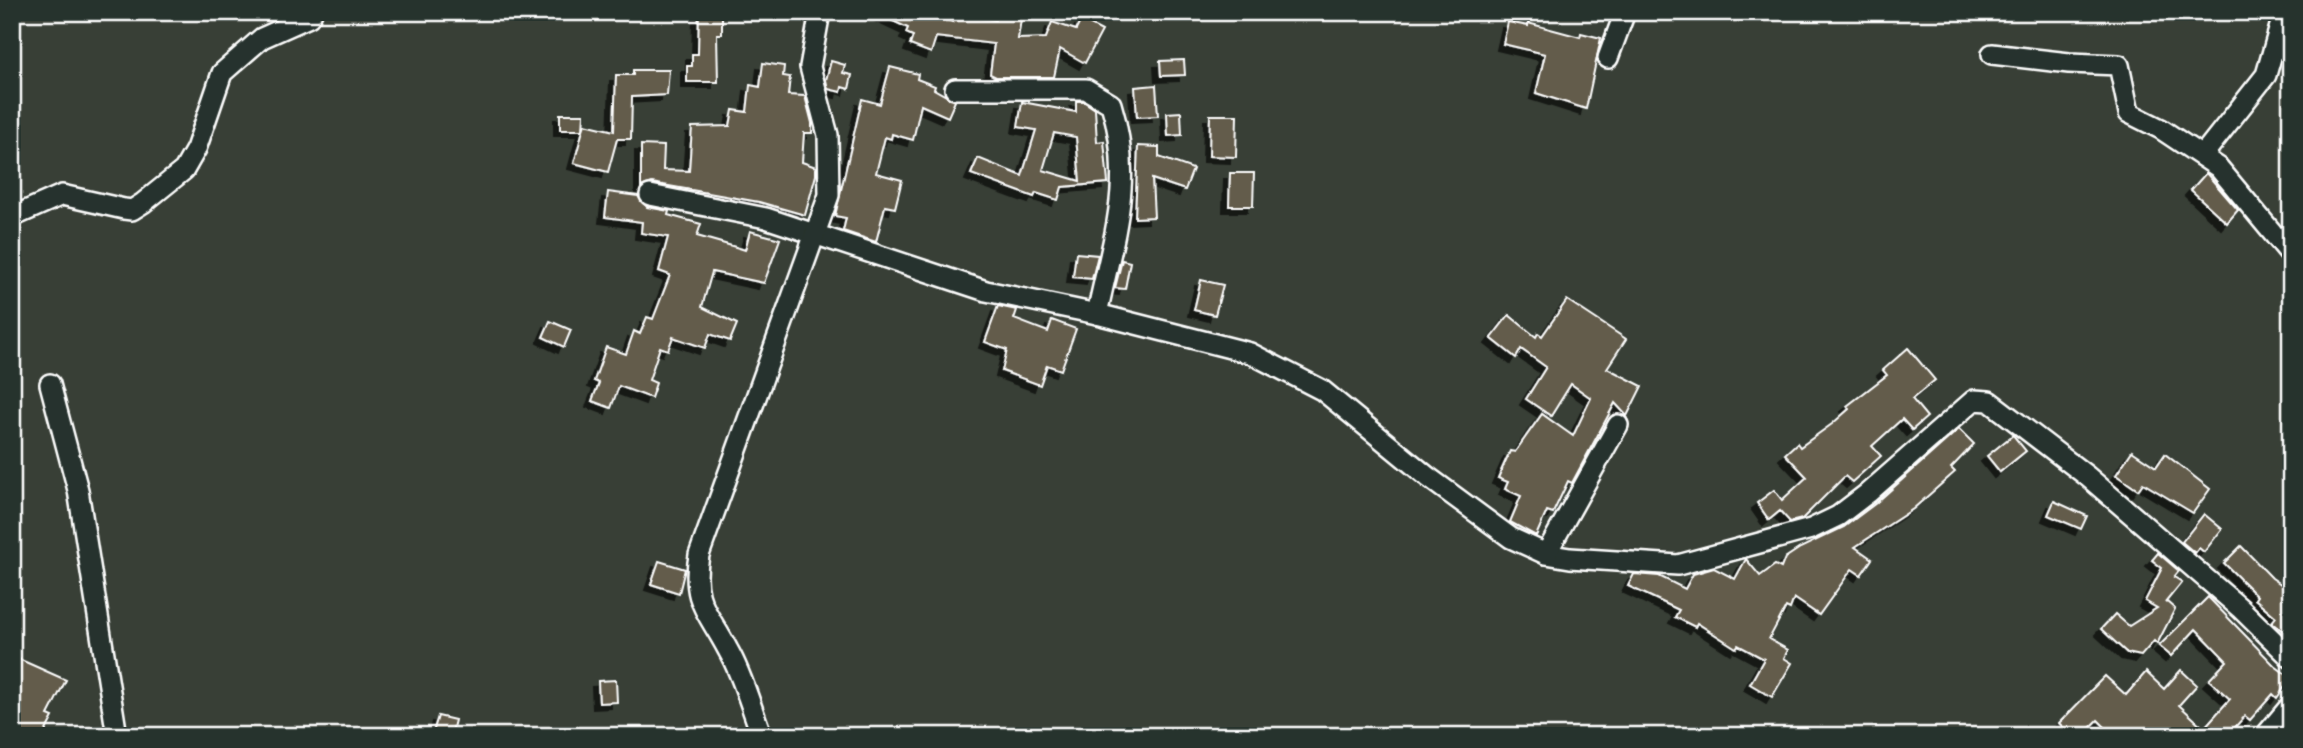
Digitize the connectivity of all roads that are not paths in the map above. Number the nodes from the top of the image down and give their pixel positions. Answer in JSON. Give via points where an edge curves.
{"nodes":[{"id":1,"x":312,"y":12,"type":"edge"},
{"id":2,"x":820,"y":12,"type":"edge"},
{"id":3,"x":1625,"y":12,"type":"edge"},
{"id":4,"x":2284,"y":12,"type":"edge"},
{"id":5,"x":1992,"y":54,"type":"dead end"},
{"id":6,"x":1608,"y":58,"type":"dead end"},
{"id":7,"x":956,"y":89,"type":"dead end"},
{"id":8,"x":2202,"y":156,"type":"junction"},
{"id":9,"x":650,"y":195,"type":"dead end"},
{"id":10,"x":12,"y":218,"type":"edge"},
{"id":11,"x":814,"y":235,"type":"junction"},
{"id":12,"x":2291,"y":256,"type":"edge"},
{"id":13,"x":1097,"y":314,"type":"junction"},
{"id":14,"x":50,"y":384,"type":"dead end"},
{"id":15,"x":1618,"y":425,"type":"dead end"},
{"id":16,"x":1546,"y":554,"type":"junction"},
{"id":17,"x":2291,"y":658,"type":"edge"},
{"id":18,"x":2291,"y":705,"type":"edge"},
{"id":19,"x":117,"y":736,"type":"edge"},
{"id":20,"x":762,"y":736,"type":"edge"},
{"id":21,"x":2265,"y":736,"type":"edge"}],
"edges":[{"from":1,"to":10,"type":"street","via":[[309,18],[262,38],[222,73],[196,149],[184,170],[143,203],[132,210],[62,195]]},
{"from":2,"to":11,"type":"street","via":[[810,67],[828,135],[831,178]]},
{"from":3,"to":6,"type":"street"},
{"from":4,"to":8,"type":"street","via":[[2266,75]]},
{"from":5,"to":8,"type":"street","via":[[2119,65],[2129,113]]},
{"from":7,"to":13,"type":"street","via":[[1086,89],[1111,104],[1124,176]]},
{"from":8,"to":12,"type":"street","via":[[2218,167]]},
{"from":9,"to":11,"type":"street","via":[[766,218]]},
{"from":11,"to":13,"type":"street","via":[[986,291]]},
{"from":11,"to":20,"type":"street","via":[[695,577],[702,608],[729,650]]},
{"from":13,"to":16,"type":"street","via":[[1250,353],[1286,370],[1332,397],[1511,538]]},
{"from":14,"to":19,"type":"street","via":[[78,490]]},
{"from":15,"to":16,"type":"street"},
{"from":16,"to":17,"type":"street","via":[[1678,565],[1811,528],[1838,516],[1957,413],[1974,400],[1984,400],[2087,476]]},
{"from":18,"to":21,"type":"street"}]}
